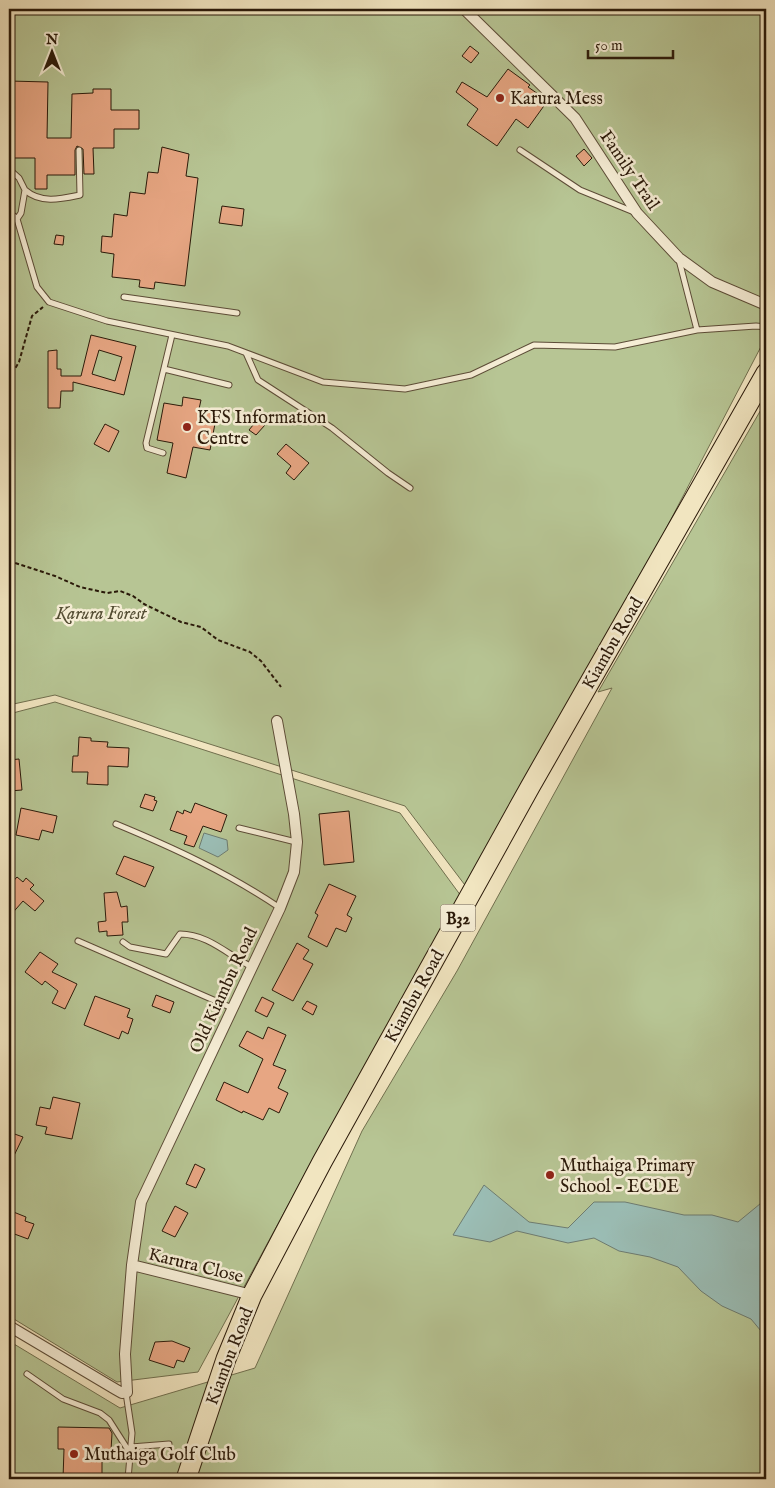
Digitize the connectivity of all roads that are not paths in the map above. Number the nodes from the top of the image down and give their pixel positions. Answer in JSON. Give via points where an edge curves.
{"nodes":[{"id":1,"x":464,"y":9,"type":"edge"},
{"id":2,"x":79,"y":150,"type":"dead end"},
{"id":3,"x":520,"y":150,"type":"dead end"},
{"id":4,"x":9,"y":169,"type":"edge"},
{"id":5,"x":25,"y":190,"type":"junction"},
{"id":6,"x":9,"y":212,"type":"edge"},
{"id":7,"x":637,"y":213,"type":"junction"},
{"id":8,"x":17,"y":219,"type":"junction"},
{"id":9,"x":679,"y":258,"type":"junction"},
{"id":10,"x":124,"y":297,"type":"dead end"},
{"id":11,"x":766,"y":304,"type":"edge"},
{"id":12,"x":237,"y":313,"type":"dead end"},
{"id":13,"x":766,"y":327,"type":"edge"},
{"id":14,"x":696,"y":330,"type":"junction"},
{"id":15,"x":172,"y":335,"type":"junction"},
{"id":16,"x":246,"y":353,"type":"junction"},
{"id":17,"x":164,"y":369,"type":"junction"},
{"id":18,"x":766,"y":373,"type":"edge"},
{"id":19,"x":229,"y":385,"type":"dead end"},
{"id":20,"x":163,"y":453,"type":"dead end"},
{"id":21,"x":410,"y":488,"type":"dead end"},
{"id":22,"x":277,"y":721,"type":"dead end"},
{"id":23,"x":116,"y":824,"type":"dead end"},
{"id":24,"x":239,"y":828,"type":"dead end"},
{"id":25,"x":297,"y":842,"type":"junction"},
{"id":26,"x":280,"y":908,"type":"junction"},
{"id":27,"x":78,"y":941,"type":"dead end"},
{"id":28,"x":123,"y":942,"type":"dead end"},
{"id":29,"x":252,"y":967,"type":"junction"},
{"id":30,"x":232,"y":1008,"type":"junction"},
{"id":31,"x":132,"y":1265,"type":"junction"},
{"id":32,"x":252,"y":1295,"type":"junction"},
{"id":33,"x":9,"y":1326,"type":"edge"},
{"id":34,"x":27,"y":1374,"type":"dead end"},
{"id":35,"x":126,"y":1393,"type":"junction"},
{"id":36,"x":169,"y":1444,"type":"dead end"},
{"id":37,"x":131,"y":1447,"type":"junction"},
{"id":38,"x":130,"y":1454,"type":"junction"},
{"id":39,"x":128,"y":1479,"type":"edge"},
{"id":40,"x":186,"y":1479,"type":"edge"}],
"edges":[{"from":1,"to":7,"type":"street","name":"Family Trail","via":[[575,118]]},
{"from":2,"to":5,"type":"lane","via":[[80,195],[60,200],[40,199]]},
{"from":3,"to":7,"type":"lane","via":[[580,190]]},
{"from":4,"to":5,"type":"lane"},
{"from":5,"to":8,"type":"lane"},
{"from":6,"to":8,"type":"lane"},
{"from":7,"to":9,"type":"street","name":"Family Trail"},
{"from":8,"to":15,"type":"lane","via":[[37,287],[49,302],[107,321]]},
{"from":9,"to":11,"type":"street","name":"Family Trail","via":[[712,282]]},
{"from":9,"to":14,"type":"lane"},
{"from":10,"to":12,"type":"lane"},
{"from":13,"to":14,"type":"lane"},
{"from":14,"to":16,"type":"lane","via":[[615,347],[534,344],[471,375],[405,389],[322,382]]},
{"from":15,"to":16,"type":"lane","via":[[228,346]]},
{"from":15,"to":17,"type":"lane"},
{"from":16,"to":21,"type":"lane","via":[[258,380],[332,428]]},
{"from":17,"to":19,"type":"lane"},
{"from":17,"to":20,"type":"lane","via":[[146,443],[147,448]]},
{"from":18,"to":32,"type":"highway","name":"Kiambu Road","number":"B32","via":[[530,787]]},
{"from":22,"to":25,"type":"street","name":"Old Kiambu Road"},
{"from":23,"to":26,"type":"lane","via":[[203,862]]},
{"from":24,"to":25,"type":"lane"},
{"from":25,"to":26,"type":"street","name":"Old Kiambu Road","via":[[294,872]]},
{"from":26,"to":29,"type":"street","name":"Old Kiambu Road"},
{"from":27,"to":30,"type":"lane"},
{"from":28,"to":29,"type":"lane","via":[[130,948],[166,954],[180,934],[192,934],[214,943]]},
{"from":29,"to":30,"type":"street","name":"Old Kiambu Road"},
{"from":30,"to":31,"type":"street","name":"Old Kiambu Road","via":[[142,1198]]},
{"from":31,"to":32,"type":"street","name":"Karura Close"},
{"from":31,"to":35,"type":"street","name":"Old Kiambu Road","via":[[125,1354]]},
{"from":32,"to":40,"type":"highway","name":"Kiambu Road","number":"B32","via":[[226,1359]]},
{"from":33,"to":35,"type":"street"},
{"from":34,"to":38,"type":"lane","via":[[63,1399],[100,1413],[109,1420]]},
{"from":35,"to":37,"type":"lane"},
{"from":36,"to":37,"type":"lane"},
{"from":37,"to":38,"type":"lane"},
{"from":38,"to":39,"type":"lane"}]}
